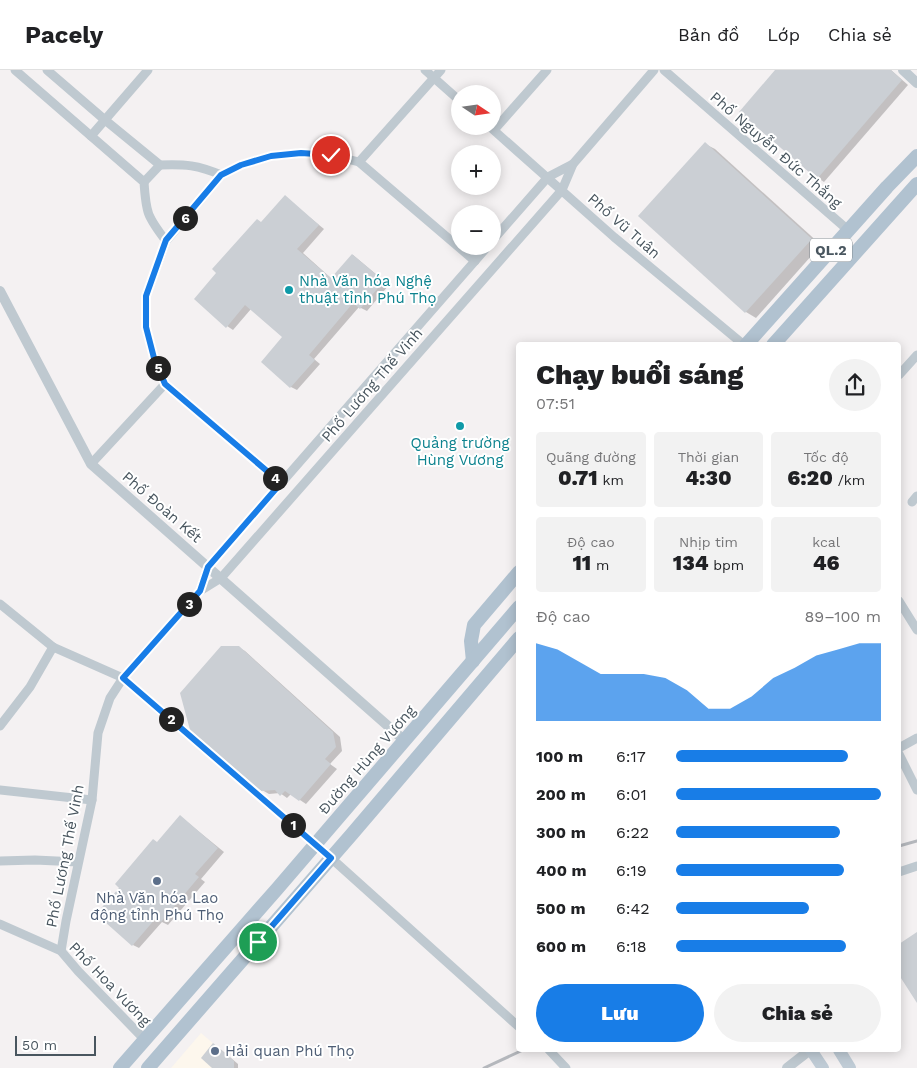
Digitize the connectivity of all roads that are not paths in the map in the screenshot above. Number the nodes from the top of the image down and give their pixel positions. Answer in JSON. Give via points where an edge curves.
{"nodes":[{"id":1,"x":15,"y":70,"type":"edge"},
{"id":2,"x":47,"y":70,"type":"edge"},
{"id":3,"x":148,"y":70,"type":"edge"},
{"id":4,"x":425,"y":70,"type":"edge"},
{"id":5,"x":441,"y":70,"type":"edge"},
{"id":6,"x":547,"y":70,"type":"edge"},
{"id":7,"x":654,"y":70,"type":"edge"},
{"id":8,"x":664,"y":70,"type":"edge"},
{"id":9,"x":903,"y":70,"type":"edge"},
{"id":10,"x":434,"y":78,"type":"junction"},
{"id":11,"x":917,"y":83,"type":"edge"},
{"id":12,"x":451,"y":93,"type":"edge"},
{"id":13,"x":501,"y":119,"type":"edge"},
{"id":14,"x":105,"y":120,"type":"junction"},
{"id":15,"x":500,"y":135,"type":"edge"},
{"id":16,"x":91,"y":136,"type":"junction"},
{"id":17,"x":917,"y":156,"type":"edge"},
{"id":18,"x":359,"y":162,"type":"junction"},
{"id":19,"x":573,"y":164,"type":"junction"},
{"id":20,"x":160,"y":165,"type":"junction"},
{"id":21,"x":221,"y":175,"type":"junction"},
{"id":22,"x":548,"y":177,"type":"junction"},
{"id":23,"x":144,"y":182,"type":"junction"},
{"id":24,"x":917,"y":184,"type":"edge"},
{"id":25,"x":562,"y":190,"type":"junction"},
{"id":26,"x":848,"y":230,"type":"junction"},
{"id":27,"x":501,"y":231,"type":"edge"},
{"id":28,"x":166,"y":240,"type":"junction"},
{"id":29,"x":480,"y":255,"type":"edge"},
{"id":30,"x":475,"y":261,"type":"junction"},
{"id":31,"x":0,"y":291,"type":"edge"},
{"id":32,"x":741,"y":342,"type":"edge"},
{"id":33,"x":748,"y":342,"type":"edge"},
{"id":34,"x":776,"y":342,"type":"edge"},
{"id":35,"x":917,"y":355,"type":"edge"},
{"id":36,"x":378,"y":372,"type":"junction"},
{"id":37,"x":901,"y":373,"type":"edge"},
{"id":38,"x":165,"y":384,"type":"junction"},
{"id":39,"x":392,"y":384,"type":"junction"},
{"id":40,"x":91,"y":464,"type":"junction"},
{"id":41,"x":281,"y":483,"type":"junction"},
{"id":42,"x":208,"y":567,"type":"junction"},
{"id":43,"x":516,"y":576,"type":"edge"},
{"id":44,"x":221,"y":578,"type":"junction"},
{"id":45,"x":200,"y":591,"type":"junction"},
{"id":46,"x":0,"y":604,"type":"edge"},
{"id":47,"x":901,"y":604,"type":"edge"},
{"id":48,"x":516,"y":611,"type":"edge"},
{"id":49,"x":917,"y":630,"type":"edge"},
{"id":50,"x":516,"y":642,"type":"edge"},
{"id":51,"x":53,"y":646,"type":"junction"},
{"id":52,"x":473,"y":661,"type":"junction"},
{"id":53,"x":123,"y":678,"type":"junction"},
{"id":54,"x":0,"y":726,"type":"edge"},
{"id":55,"x":917,"y":738,"type":"edge"},
{"id":56,"x":404,"y":741,"type":"junction"},
{"id":57,"x":901,"y":747,"type":"edge"},
{"id":58,"x":901,"y":758,"type":"edge"},
{"id":59,"x":0,"y":790,"type":"edge"},
{"id":60,"x":917,"y":790,"type":"edge"},
{"id":61,"x":92,"y":800,"type":"junction"},
{"id":62,"x":315,"y":844,"type":"junction"},
{"id":63,"x":331,"y":858,"type":"junction"},
{"id":64,"x":0,"y":862,"type":"edge"},
{"id":65,"x":78,"y":862,"type":"junction"},
{"id":66,"x":917,"y":866,"type":"edge"},
{"id":67,"x":901,"y":871,"type":"edge"},
{"id":68,"x":0,"y":924,"type":"edge"},
{"id":69,"x":61,"y":951,"type":"junction"},
{"id":70,"x":516,"y":1024,"type":"edge"},
{"id":71,"x":145,"y":1040,"type":"junction"},
{"id":72,"x":551,"y":1052,"type":"edge"},
{"id":73,"x":808,"y":1052,"type":"edge"},
{"id":74,"x":812,"y":1052,"type":"edge"},
{"id":75,"x":839,"y":1052,"type":"edge"},
{"id":76,"x":120,"y":1068,"type":"edge"},
{"id":77,"x":148,"y":1068,"type":"edge"},
{"id":78,"x":566,"y":1068,"type":"edge"},
{"id":79,"x":787,"y":1068,"type":"edge"},
{"id":80,"x":823,"y":1068,"type":"edge"},
{"id":81,"x":850,"y":1068,"type":"edge"}],
"edges":[{"from":1,"to":16,"type":"street"},
{"from":2,"to":14,"type":"street"},
{"from":3,"to":14,"type":"street"},
{"from":4,"to":10,"type":"street"},
{"from":5,"to":10,"type":"street"},
{"from":6,"to":13,"type":"street"},
{"from":7,"to":19,"type":"street","name":"Phố Lương Thế Vinh"},
{"from":8,"to":26,"type":"street","name":"Phố Nguyễn Đức Thắng"},
{"from":9,"to":11,"type":"street"},
{"from":10,"to":12,"type":"street"},
{"from":10,"to":18,"type":"street"},
{"from":14,"to":16,"type":"street"},
{"from":14,"to":20,"type":"street"},
{"from":15,"to":22,"type":"street","name":"Phố Vũ Tuân"},
{"from":16,"to":23,"type":"street"},
{"from":17,"to":26,"type":"main road","number":"QL.2"},
{"from":18,"to":21,"type":"street","via":[[331,155],[278,155],[241,165]]},
{"from":18,"to":30,"type":"street"},
{"from":19,"to":22,"type":"street","name":"Phố Lương Thế Vinh"},
{"from":19,"to":25,"type":"street","name":"Phố Lương Thế Vinh"},
{"from":20,"to":21,"type":"street","via":[[203,167]]},
{"from":20,"to":23,"type":"street"},
{"from":21,"to":28,"type":"street"},
{"from":22,"to":25,"type":"street","name":"Phố Vũ Tuân"},
{"from":22,"to":27,"type":"street","name":"Phố Lương Thế Vinh"},
{"from":23,"to":28,"type":"street","via":[[146,208],[151,221]]},
{"from":24,"to":34,"type":"main road","number":"QL.2"},
{"from":25,"to":32,"type":"street","name":"Phố Vũ Tuân"},
{"from":25,"to":39,"type":"street","name":"Phố Lương Thế Vinh"},
{"from":26,"to":33,"type":"main road","number":"QL.2"},
{"from":28,"to":38,"type":"street","via":[[146,296],[146,327]]},
{"from":29,"to":30,"type":"street","name":"Phố Lương Thế Vinh"},
{"from":30,"to":36,"type":"street","name":"Phố Lương Thế Vinh"},
{"from":31,"to":40,"type":"street","name":"Phố Đoàn Kết"},
{"from":35,"to":37,"type":"street"},
{"from":36,"to":39,"type":"street"},
{"from":36,"to":41,"type":"street","name":"Phố Lương Thế Vinh"},
{"from":38,"to":40,"type":"street"},
{"from":38,"to":41,"type":"street"},
{"from":39,"to":44,"type":"street","name":"Phố Lương Thế Vinh"},
{"from":40,"to":42,"type":"street","name":"Phố Đoàn Kết"},
{"from":41,"to":42,"type":"street","name":"Phố Lương Thế Vinh"},
{"from":42,"to":44,"type":"street","name":"Phố Đoàn Kết"},
{"from":42,"to":45,"type":"street","name":"Phố Lương Thế Vinh"},
{"from":43,"to":52,"type":"main road","via":[[474,625],[470,644]]},
{"from":44,"to":45,"type":"street","name":"Phố Lương Thế Vinh"},
{"from":44,"to":56,"type":"street","name":"Phố Đoàn Kết"},
{"from":45,"to":53,"type":"street","name":"Phố Lương Thế Vinh"},
{"from":46,"to":51,"type":"street"},
{"from":47,"to":49,"type":"street"},
{"from":48,"to":52,"type":"main road","name":"Đường Hùng Vương"},
{"from":50,"to":63,"type":"main road"},
{"from":51,"to":53,"type":"street"},
{"from":51,"to":54,"type":"street","via":[[30,687]]},
{"from":52,"to":56,"type":"main road","name":"Đường Hùng Vương"},
{"from":53,"to":61,"type":"street","name":"Phố Lương Thế Vinh","via":[[110,698],[98,733]]},
{"from":53,"to":62,"type":"street"},
{"from":55,"to":57,"type":"street"},
{"from":56,"to":62,"type":"main road","name":"Đường Hùng Vương"},
{"from":58,"to":60,"type":"street"},
{"from":59,"to":61,"type":"street"},
{"from":61,"to":65,"type":"street","name":"Phố Lương Thế Vinh"},
{"from":62,"to":63,"type":"street"},
{"from":62,"to":71,"type":"main road","name":"Đường Hùng Vương"},
{"from":63,"to":70,"type":"street"},
{"from":63,"to":77,"type":"main road"},
{"from":64,"to":65,"type":"street"},
{"from":65,"to":69,"type":"street","name":"Phố Lương Thế Vinh"},
{"from":66,"to":67,"type":"street"},
{"from":68,"to":69,"type":"street","name":"Phố Hoa Vương"},
{"from":69,"to":71,"type":"street","name":"Phố Hoa Vương"},
{"from":71,"to":76,"type":"main road","name":"Đường Hùng Vương"},
{"from":72,"to":78,"type":"street"},
{"from":73,"to":79,"type":"street"},
{"from":74,"to":80,"type":"main road"},
{"from":75,"to":81,"type":"main road"}]}
